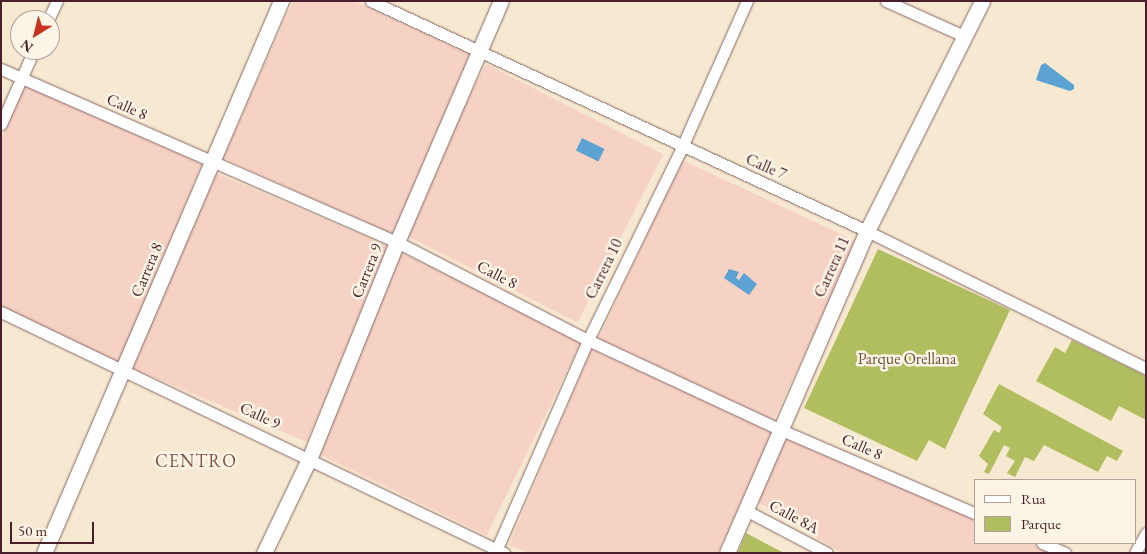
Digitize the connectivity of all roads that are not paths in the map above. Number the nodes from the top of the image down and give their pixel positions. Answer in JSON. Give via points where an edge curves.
{"nodes":[{"id":1,"x":281,"y":1,"type":"edge"},
{"id":2,"x":371,"y":1,"type":"edge"},
{"id":3,"x":501,"y":1,"type":"edge"},
{"id":4,"x":747,"y":1,"type":"edge"},
{"id":5,"x":886,"y":1,"type":"edge"},
{"id":6,"x":982,"y":1,"type":"edge"},
{"id":7,"x":964,"y":36,"type":"junction"},
{"id":8,"x":478,"y":51,"type":"junction"},
{"id":9,"x":29,"y":60,"type":"edge"},
{"id":10,"x":1,"y":69,"type":"edge"},
{"id":11,"x":21,"y":78,"type":"junction"},
{"id":12,"x":1,"y":124,"type":"edge"},
{"id":13,"x":682,"y":147,"type":"junction"},
{"id":14,"x":212,"y":163,"type":"junction"},
{"id":15,"x":868,"y":231,"type":"junction"},
{"id":16,"x":397,"y":242,"type":"junction"},
{"id":17,"x":1,"y":312,"type":"edge"},
{"id":18,"x":588,"y":340,"type":"junction"},
{"id":19,"x":1146,"y":368,"type":"edge"},
{"id":20,"x":123,"y":370,"type":"junction"},
{"id":21,"x":779,"y":429,"type":"junction"},
{"id":22,"x":310,"y":457,"type":"junction"},
{"id":23,"x":746,"y":507,"type":"junction"},
{"id":24,"x":974,"y":513,"type":"edge"},
{"id":25,"x":1146,"y":533,"type":"edge"},
{"id":26,"x":1044,"y":544,"type":"edge"},
{"id":27,"x":498,"y":552,"type":"edge"},
{"id":28,"x":44,"y":553,"type":"edge"},
{"id":29,"x":264,"y":553,"type":"edge"},
{"id":30,"x":727,"y":553,"type":"edge"},
{"id":31,"x":827,"y":553,"type":"edge"},
{"id":32,"x":1065,"y":553,"type":"edge"},
{"id":33,"x":1135,"y":553,"type":"edge"}],
"edges":[{"from":1,"to":14,"type":"street","name":"Carrera 8"},
{"from":2,"to":8,"type":"street","name":"Calle 7"},
{"from":3,"to":8,"type":"street","name":"Carrera 9"},
{"from":4,"to":13,"type":"street","name":"Carrera 10"},
{"from":5,"to":7,"type":"street"},
{"from":6,"to":7,"type":"street","name":"Carrera 11"},
{"from":7,"to":15,"type":"street","name":"Carrera 11"},
{"from":8,"to":13,"type":"street","name":"Calle 7"},
{"from":8,"to":16,"type":"street","name":"Carrera 9"},
{"from":9,"to":11,"type":"street"},
{"from":10,"to":11,"type":"street","name":"Calle 8"},
{"from":11,"to":12,"type":"street"},
{"from":11,"to":14,"type":"street","name":"Calle 8"},
{"from":13,"to":15,"type":"street","name":"Calle 7"},
{"from":13,"to":18,"type":"street","name":"Carrera 10"},
{"from":14,"to":16,"type":"street","name":"Calle 8"},
{"from":14,"to":20,"type":"street","name":"Carrera 8"},
{"from":15,"to":19,"type":"street","name":"Calle 7"},
{"from":15,"to":21,"type":"street","name":"Carrera 11"},
{"from":16,"to":18,"type":"street","name":"Calle 8"},
{"from":16,"to":22,"type":"street","name":"Carrera 9"},
{"from":17,"to":20,"type":"street","name":"Calle 9"},
{"from":18,"to":21,"type":"street","name":"Calle 8"},
{"from":18,"to":27,"type":"street","name":"Carrera 10"},
{"from":20,"to":22,"type":"street","name":"Calle 9"},
{"from":20,"to":28,"type":"street","name":"Carrera 8"},
{"from":21,"to":23,"type":"street","name":"Carrera 11"},
{"from":21,"to":24,"type":"street","name":"Calle 8"},
{"from":22,"to":27,"type":"street","name":"Calle 9"},
{"from":22,"to":29,"type":"street","name":"Carrera 9"},
{"from":23,"to":30,"type":"street","name":"Carrera 11"},
{"from":23,"to":31,"type":"street","name":"Calle 8A","via":[[749,512]]},
{"from":25,"to":33,"type":"street"},
{"from":26,"to":32,"type":"street"}]}
